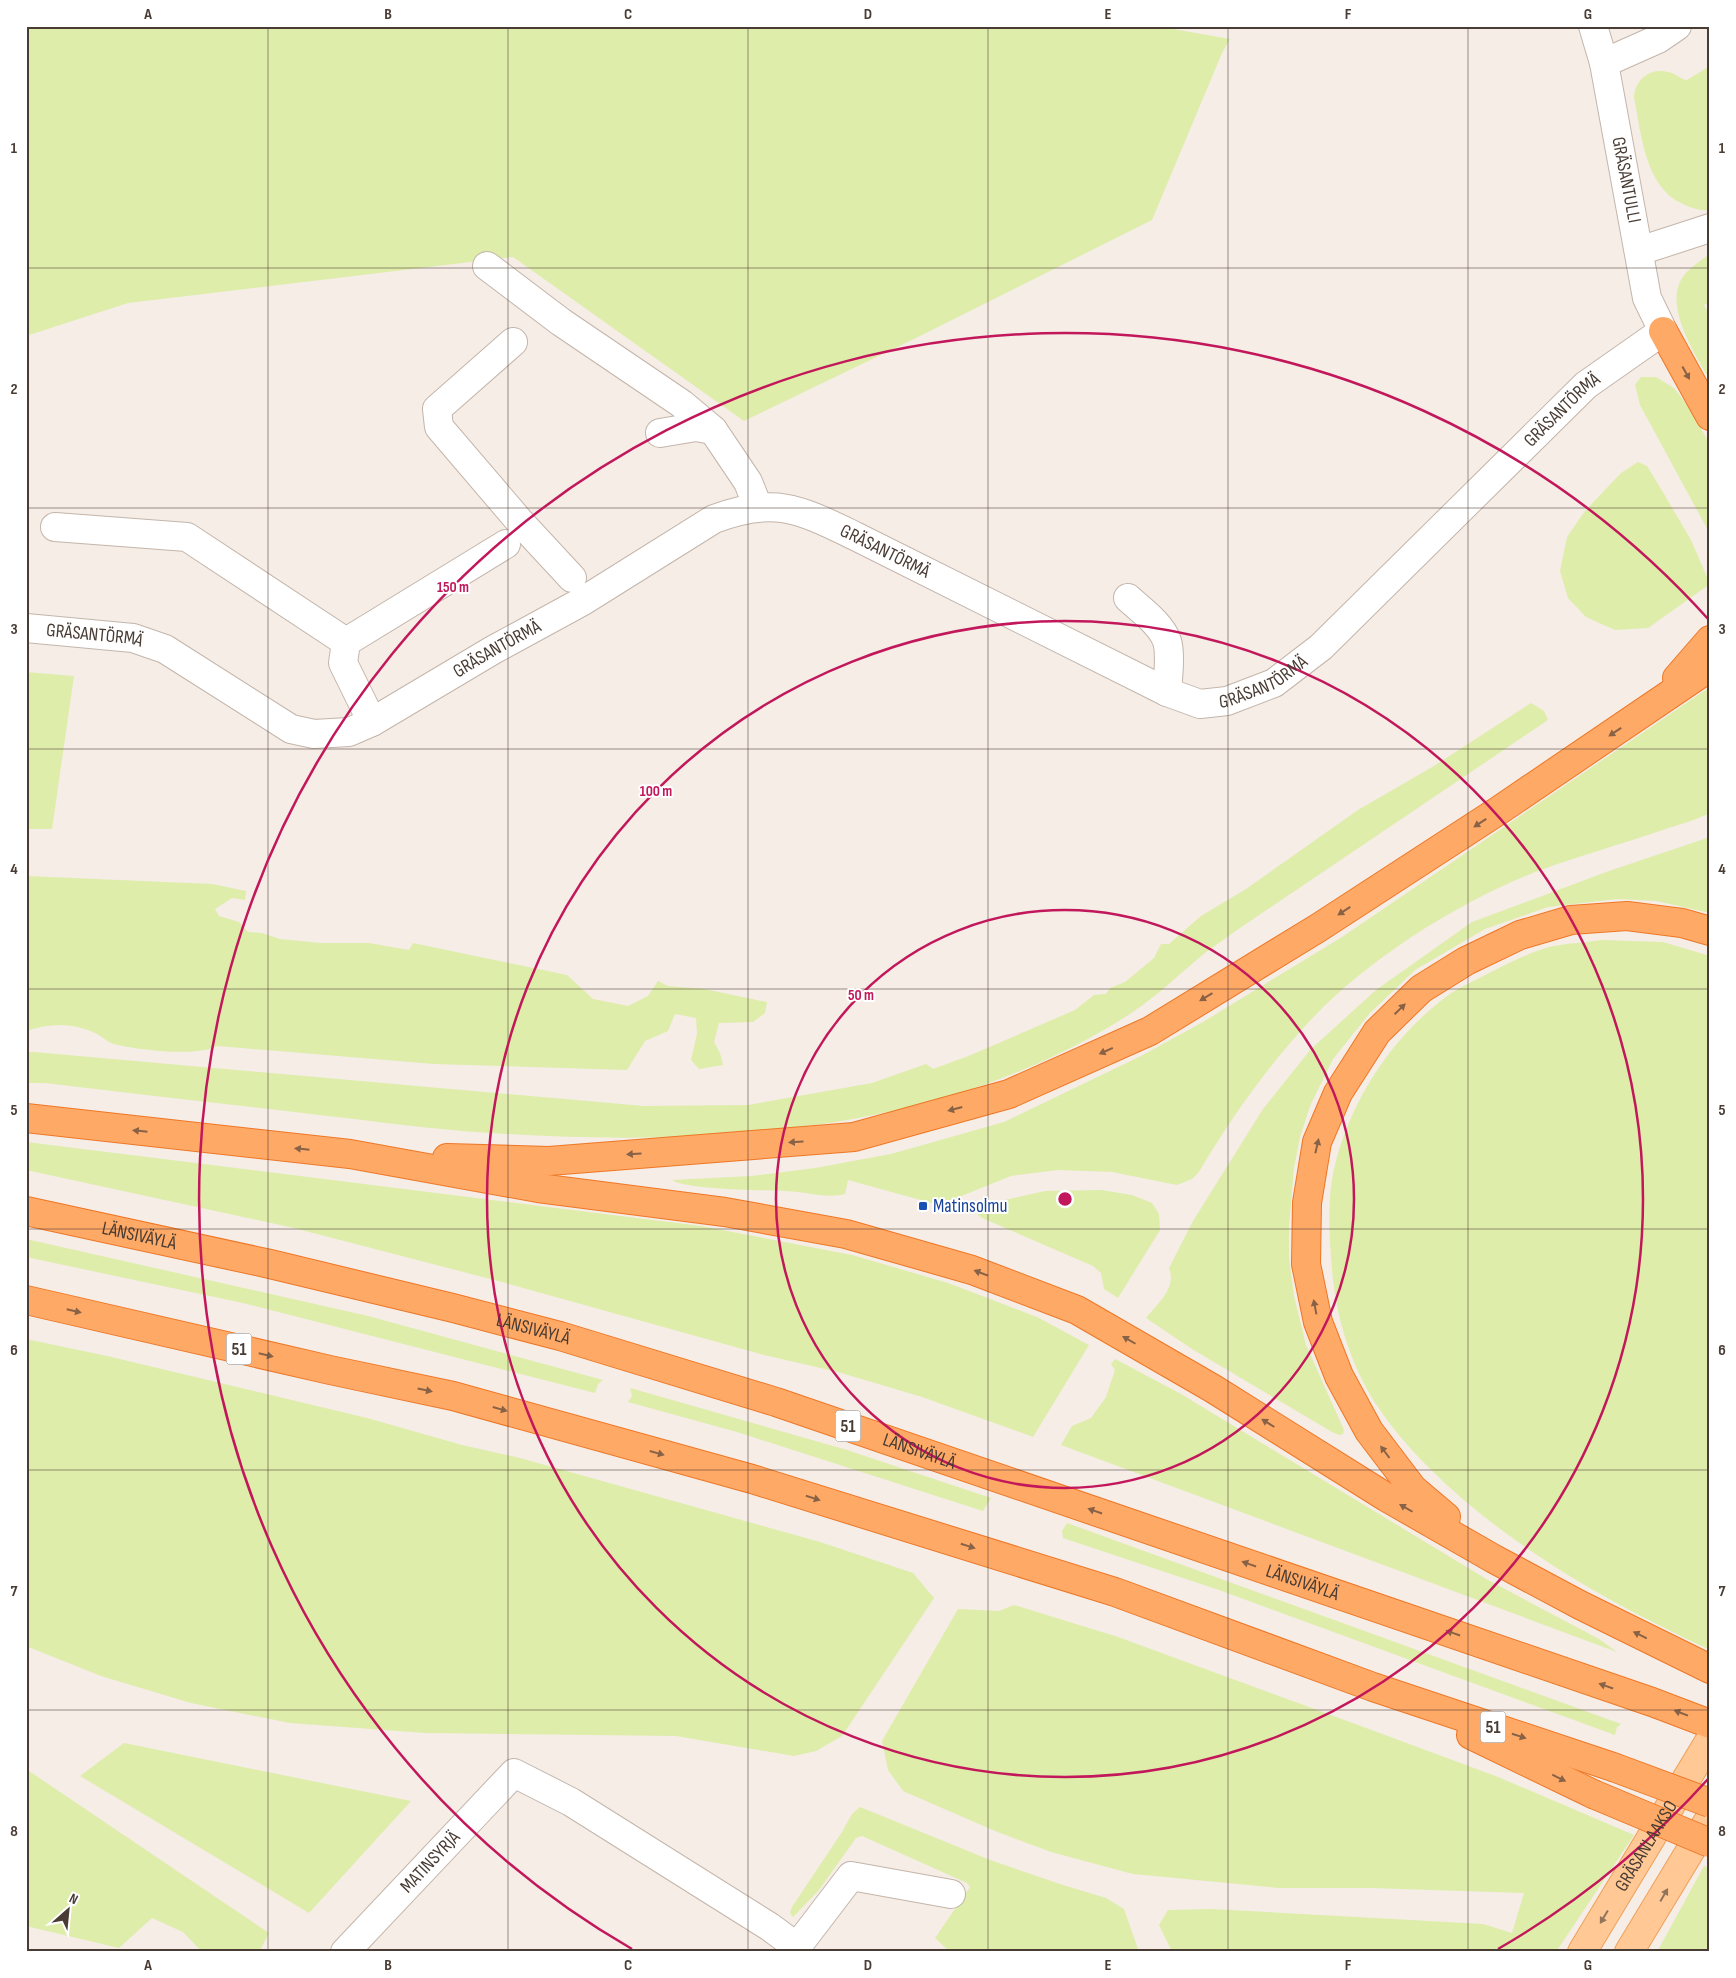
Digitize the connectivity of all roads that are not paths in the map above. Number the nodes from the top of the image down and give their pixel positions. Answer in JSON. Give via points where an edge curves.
{"nodes":[{"id":1,"x":1594,"y":26,"type":"edge"},
{"id":2,"x":1677,"y":26,"type":"edge"},
{"id":3,"x":1604,"y":63,"type":"junction"},
{"id":4,"x":1710,"y":228,"type":"edge"},
{"id":5,"x":1639,"y":251,"type":"junction"},
{"id":6,"x":487,"y":266,"type":"dead end"},
{"id":7,"x":1663,"y":331,"type":"junction"},
{"id":8,"x":513,"y":342,"type":"dead end"},
{"id":9,"x":1710,"y":416,"type":"edge"},
{"id":10,"x":713,"y":430,"type":"junction"},
{"id":11,"x":660,"y":432,"type":"dead end"},
{"id":12,"x":758,"y":507,"type":"junction"},
{"id":13,"x":55,"y":526,"type":"dead end"},
{"id":14,"x":506,"y":544,"type":"dead end"},
{"id":15,"x":572,"y":578,"type":"dead end"},
{"id":16,"x":1128,"y":598,"type":"dead end"},
{"id":17,"x":26,"y":628,"type":"edge"},
{"id":18,"x":346,"y":642,"type":"junction"},
{"id":19,"x":1709,"y":650,"type":"edge"},
{"id":20,"x":1167,"y":692,"type":"junction"},
{"id":21,"x":372,"y":722,"type":"junction"},
{"id":22,"x":1710,"y":932,"type":"edge"},
{"id":23,"x":26,"y":1118,"type":"edge"},
{"id":24,"x":350,"y":1154,"type":"junction"},
{"id":25,"x":26,"y":1211,"type":"edge"},
{"id":26,"x":26,"y":1300,"type":"edge"},
{"id":27,"x":1494,"y":1560,"type":"junction"},
{"id":28,"x":1710,"y":1669,"type":"edge"},
{"id":29,"x":1373,"y":1687,"type":"junction"},
{"id":30,"x":1710,"y":1724,"type":"edge"},
{"id":31,"x":1710,"y":1740,"type":"edge"},
{"id":32,"x":1710,"y":1803,"type":"edge"},
{"id":33,"x":1710,"y":1818,"type":"edge"},
{"id":34,"x":1710,"y":1843,"type":"edge"},
{"id":35,"x":951,"y":1894,"type":"dead end"},
{"id":36,"x":795,"y":1949,"type":"edge"},
{"id":37,"x":345,"y":1952,"type":"edge"},
{"id":38,"x":1582,"y":1952,"type":"edge"},
{"id":39,"x":1630,"y":1952,"type":"edge"}],
"edges":[{"from":1,"to":3,"type":"street","name":"GRÄSANTULLI"},
{"from":2,"to":3,"type":"street","via":[[1658,39]]},
{"from":3,"to":5,"type":"street","name":"GRÄSANTULLI"},
{"from":4,"to":5,"type":"street"},
{"from":5,"to":7,"type":"street","name":"GRÄSANTULLI","via":[[1647,298]]},
{"from":6,"to":10,"type":"street","via":[[561,322],[682,404]]},
{"from":7,"to":9,"type":"highway","one_way":true},
{"from":7,"to":20,"type":"street","name":"GRÄSANTÖRMÄ","via":[[1586,385],[1321,646],[1274,683],[1227,701],[1200,704]]},
{"from":8,"to":15,"type":"street","via":[[437,409],[439,427]]},
{"from":10,"to":11,"type":"street","via":[[696,426]]},
{"from":10,"to":12,"type":"street","via":[[748,482]]},
{"from":12,"to":20,"type":"street","name":"GRÄSANTÖRMÄ","via":[[786,508],[814,516]]},
{"from":12,"to":21,"type":"street","name":"GRÄSANTÖRMÄ","via":[[714,518],[583,601]]},
{"from":13,"to":18,"type":"street","via":[[187,537]]},
{"from":14,"to":18,"type":"street"},
{"from":16,"to":20,"type":"street","via":[[1156,624],[1167,641]]},
{"from":17,"to":21,"type":"street","name":"GRÄSANTÖRMÄ","via":[[133,638],[165,649],[291,728],[314,734],[349,732]]},
{"from":18,"to":21,"type":"street","via":[[343,663]]},
{"from":19,"to":24,"type":"highway","one_way":true,"via":[[1655,704],[1326,922],[1150,1031],[1009,1094],[854,1137],[549,1161]]},
{"from":27,"to":22,"type":"highway","one_way":true,"via":[[1413,1489],[1369,1431],[1339,1376],[1318,1322],[1306,1264],[1307,1203],[1317,1142],[1338,1093],[1377,1032],[1420,989],[1466,961],[1520,935],[1571,920],[1627,916],[1682,923]]},
{"from":24,"to":23,"type":"highway","one_way":true},
{"from":27,"to":24,"type":"highway","one_way":true,"via":[[1212,1388],[1077,1310],[972,1270],[846,1234],[725,1212],[538,1188]]},
{"from":30,"to":25,"type":"highway","name":"LÄNSIVÄYLÄ","number":"51","one_way":true,"via":[[776,1402],[453,1308]]},
{"from":26,"to":29,"type":"highway","number":"51","one_way":true,"via":[[453,1396],[752,1479],[1115,1592]]},
{"from":28,"to":27,"type":"highway","one_way":true},
{"from":29,"to":32,"type":"highway","number":"51","one_way":true,"bridge":true},
{"from":29,"to":34,"type":"highway","one_way":true,"bridge":true,"via":[[1593,1794]]},
{"from":31,"to":38,"type":"main road","name":"GRÄSANLAAKSO","one_way":true},
{"from":39,"to":33,"type":"main road","one_way":true},
{"from":35,"to":36,"type":"street","via":[[851,1876]]},
{"from":36,"to":37,"type":"street","name":"MATINSYRJÄ","via":[[770,1927],[571,1802],[514,1773]]}]}
